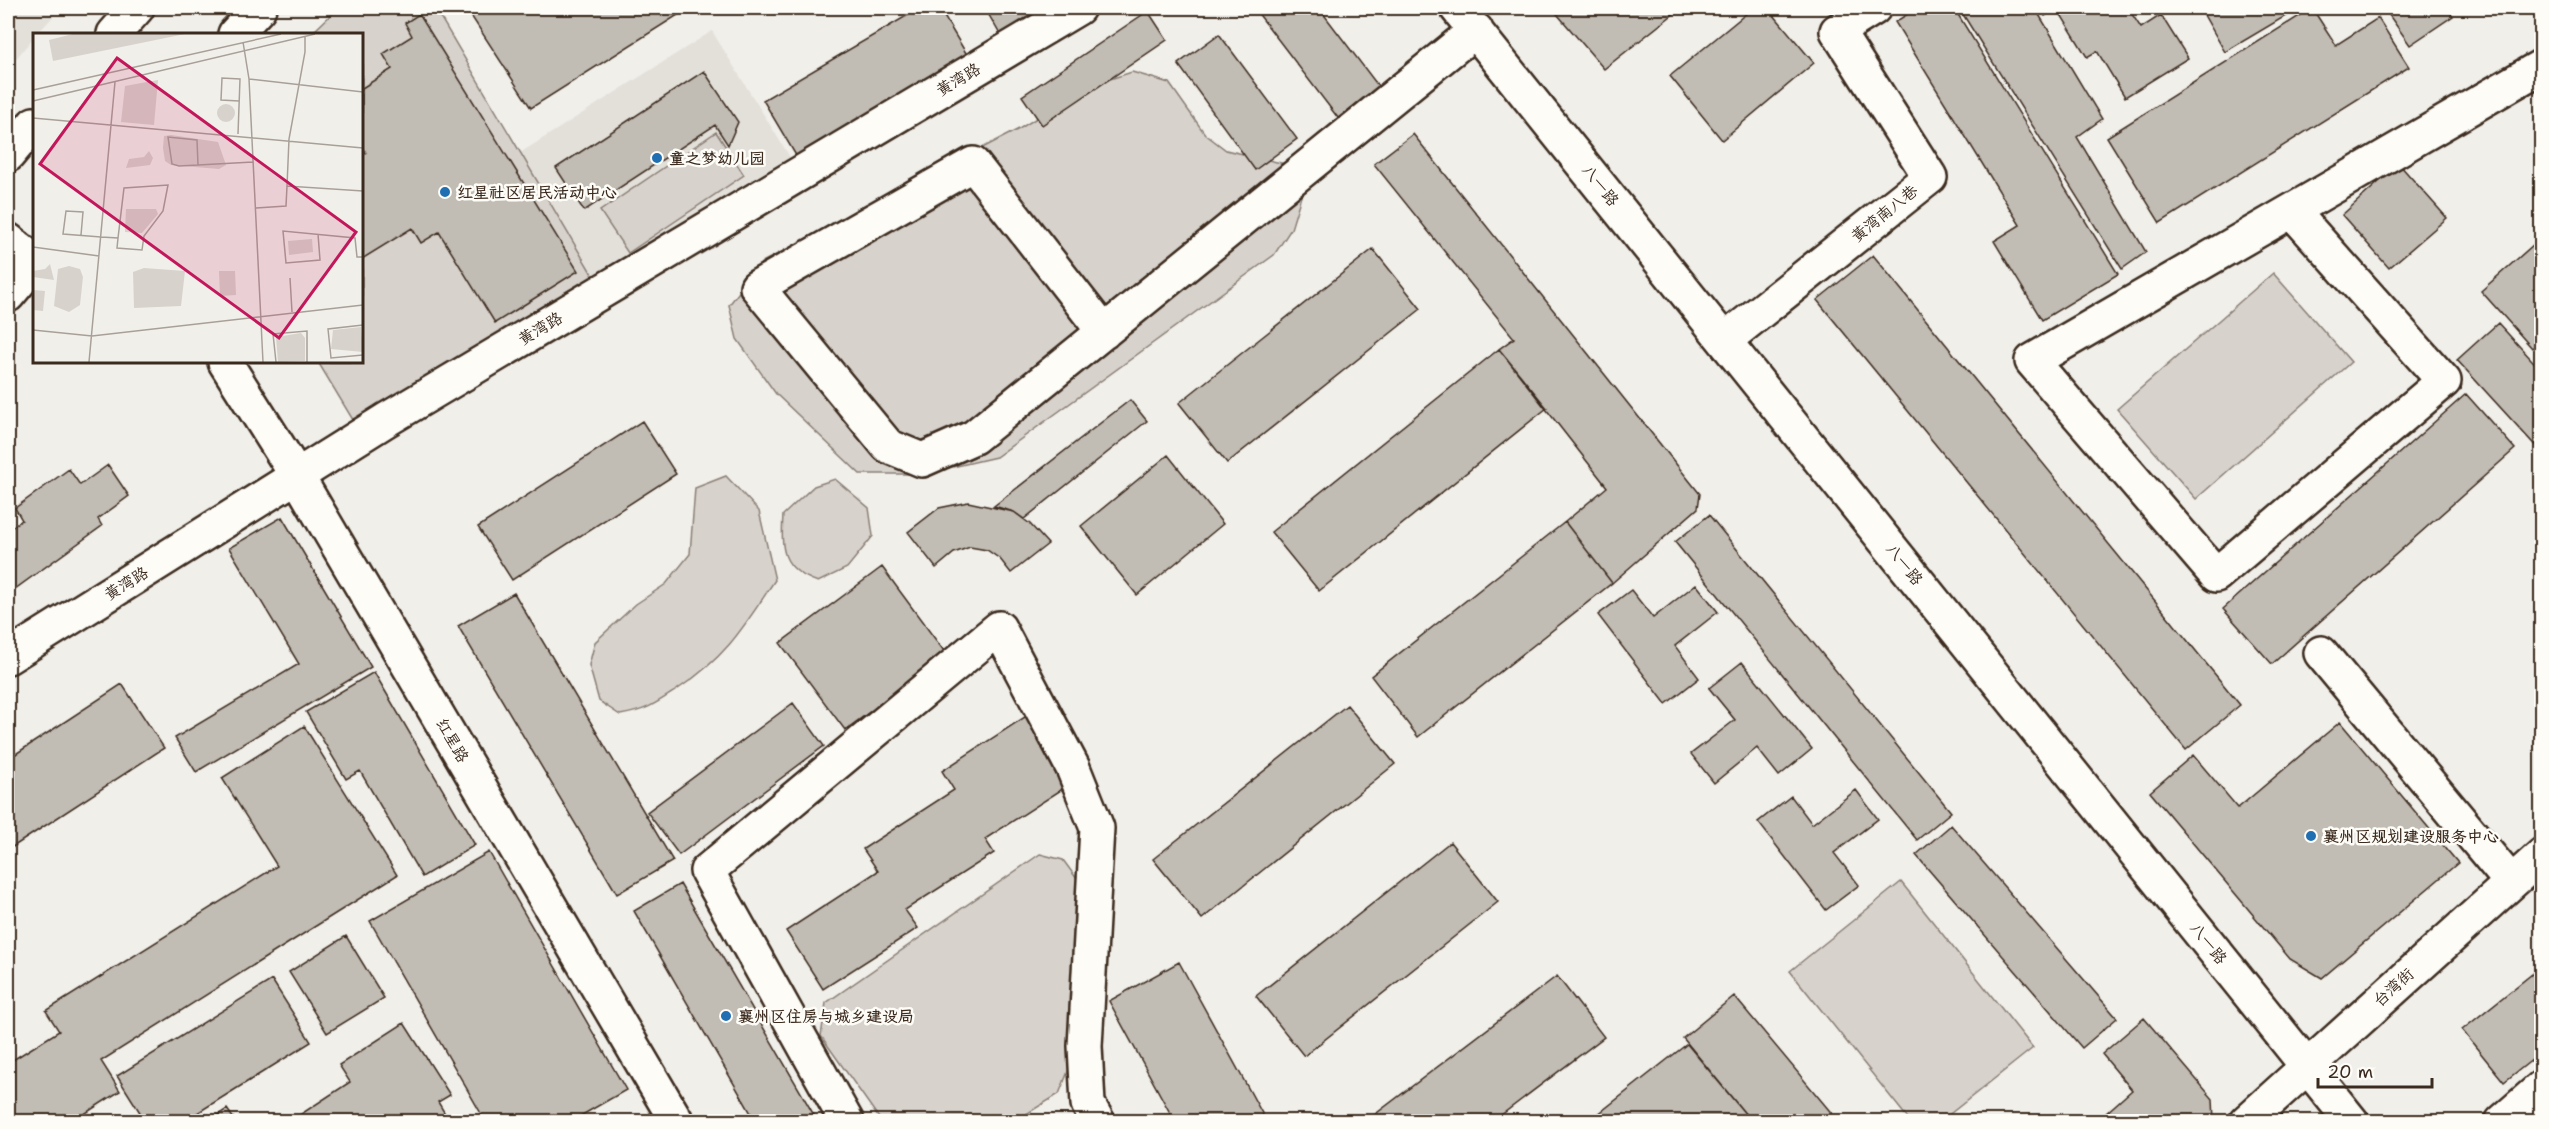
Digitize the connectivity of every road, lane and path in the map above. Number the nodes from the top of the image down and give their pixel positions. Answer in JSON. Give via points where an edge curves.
{"nodes":[{"id":1,"x":137,"y":8,"type":"edge"},
{"id":2,"x":259,"y":8,"type":"edge"},
{"id":3,"x":1078,"y":8,"type":"edge"},
{"id":4,"x":1874,"y":8,"type":"edge"},
{"id":5,"x":1467,"y":19,"type":"edge"},
{"id":6,"x":1830,"y":19,"type":"edge"},
{"id":7,"x":115,"y":33,"type":"edge"},
{"id":8,"x":236,"y":33,"type":"edge"},
{"id":9,"x":2541,"y":66,"type":"edge"},
{"id":10,"x":33,"y":125,"type":"edge"},
{"id":11,"x":8,"y":155,"type":"edge"},
{"id":12,"x":2292,"y":211,"type":"junction"},
{"id":13,"x":8,"y":240,"type":"edge"},
{"id":14,"x":33,"y":262,"type":"edge"},
{"id":15,"x":33,"y":264,"type":"edge"},
{"id":16,"x":8,"y":295,"type":"edge"},
{"id":17,"x":1104,"y":332,"type":"junction"},
{"id":18,"x":1725,"y":340,"type":"junction"},
{"id":19,"x":226,"y":363,"type":"edge"},
{"id":20,"x":297,"y":476,"type":"junction"},
{"id":21,"x":2321,"y":653,"type":"dead end"},
{"id":22,"x":8,"y":657,"type":"edge"},
{"id":23,"x":2541,"y":855,"type":"edge"},
{"id":24,"x":2511,"y":882,"type":"junction"},
{"id":25,"x":2307,"y":1065,"type":"junction"},
{"id":26,"x":2541,"y":1087,"type":"edge"},
{"id":27,"x":677,"y":1122,"type":"edge"},
{"id":28,"x":847,"y":1122,"type":"edge"},
{"id":29,"x":1098,"y":1122,"type":"edge"},
{"id":30,"x":2246,"y":1122,"type":"edge"},
{"id":31,"x":2352,"y":1122,"type":"edge"},
{"id":32,"x":2502,"y":1122,"type":"edge"}],
"edges":[{"from":1,"to":7,"type":"street"},
{"from":2,"to":8,"type":"street"},
{"from":3,"to":20,"type":"street","name":"黄湾路"},
{"from":4,"to":6,"type":"street","name":"黄湾南八巷"},
{"from":5,"to":17,"type":"street"},
{"from":5,"to":18,"type":"street","name":"八一路"},
{"from":6,"to":18,"type":"street","name":"黄湾南八巷","via":[[1930,177]]},
{"from":9,"to":12,"type":"street"},
{"from":10,"to":11,"type":"street"},
{"from":12,"to":12,"type":"street","via":[[2032,361],[2216,575],[2444,381]]},
{"from":13,"to":14,"type":"street"},
{"from":15,"to":16,"type":"street"},
{"from":17,"to":17,"type":"street","via":[[974,437],[922,460],[888,446],[757,287],[973,164]]},
{"from":18,"to":25,"type":"street","name":"八一路"},
{"from":19,"to":20,"type":"street","name":"红星路"},
{"from":20,"to":22,"type":"street","name":"黄湾路"},
{"from":20,"to":27,"type":"street","name":"红星路"},
{"from":21,"to":24,"type":"street"},
{"from":23,"to":24,"type":"street","name":"台湾街"},
{"from":24,"to":25,"type":"street","name":"台湾街"},
{"from":25,"to":30,"type":"street","name":"台湾街"},
{"from":25,"to":31,"type":"street","name":"八一路"},
{"from":26,"to":32,"type":"street"},
{"from":28,"to":29,"type":"street","via":[[707,871],[999,628],[1073,768],[1097,828],[1085,1046],[1088,1104]]}]}
